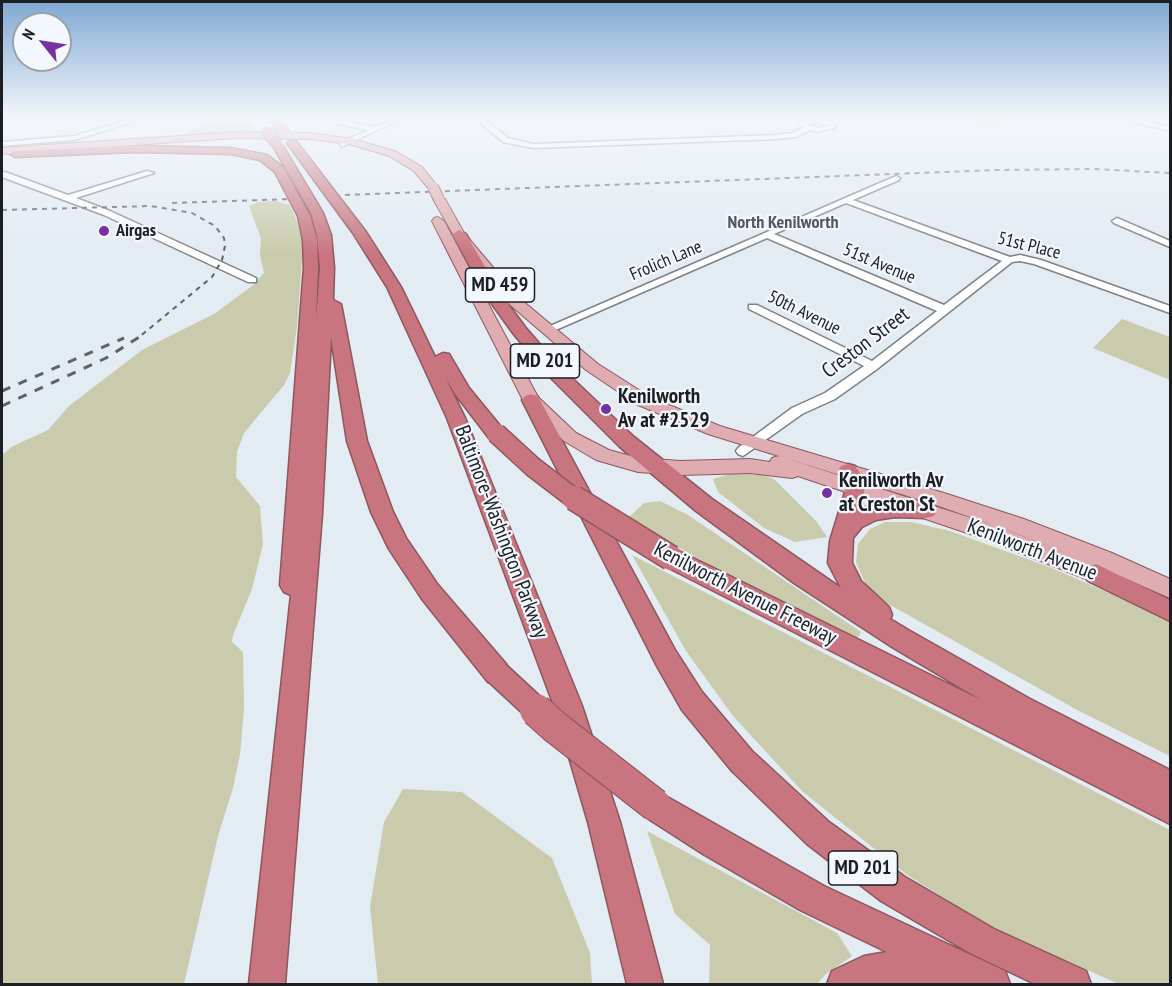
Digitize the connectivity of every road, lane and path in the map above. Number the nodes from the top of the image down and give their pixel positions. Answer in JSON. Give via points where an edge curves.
{"nodes":[{"id":1,"x":273,"y":163,"type":"edge"},
{"id":2,"x":289,"y":163,"type":"edge"},
{"id":3,"x":308,"y":163,"type":"edge"},
{"id":4,"x":396,"y":163,"type":"edge"},
{"id":5,"x":150,"y":173,"type":"dead end"},
{"id":6,"x":2,"y":174,"type":"edge"},
{"id":7,"x":896,"y":178,"type":"dead end"},
{"id":8,"x":430,"y":194,"type":"junction"},
{"id":9,"x":68,"y":198,"type":"junction"},
{"id":10,"x":846,"y":200,"type":"junction"},
{"id":11,"x":1117,"y":221,"type":"dead end"},
{"id":12,"x":459,"y":234,"type":"junction"},
{"id":13,"x":768,"y":234,"type":"junction"},
{"id":14,"x":1170,"y":244,"type":"edge"},
{"id":15,"x":1009,"y":260,"type":"junction"},
{"id":16,"x":327,"y":268,"type":"junction"},
{"id":17,"x":252,"y":280,"type":"dead end"},
{"id":18,"x":394,"y":287,"type":"junction"},
{"id":19,"x":753,"y":308,"type":"dead end"},
{"id":20,"x":943,"y":309,"type":"junction"},
{"id":21,"x":1170,"y":310,"type":"edge"},
{"id":22,"x":547,"y":330,"type":"junction"},
{"id":23,"x":873,"y":366,"type":"junction"},
{"id":24,"x":531,"y":400,"type":"junction"},
{"id":25,"x":749,"y":447,"type":"junction"},
{"id":26,"x":701,"y":466,"type":"junction"},
{"id":27,"x":656,"y":467,"type":"junction"},
{"id":28,"x":818,"y":476,"type":"junction"},
{"id":29,"x":852,"y":480,"type":"junction"},
{"id":30,"x":926,"y":510,"type":"junction"},
{"id":31,"x":841,"y":541,"type":"junction"},
{"id":32,"x":1096,"y":574,"type":"junction"},
{"id":33,"x":1170,"y":590,"type":"edge"},
{"id":34,"x":1170,"y":597,"type":"edge"},
{"id":35,"x":1170,"y":611,"type":"edge"},
{"id":36,"x":928,"y":656,"type":"junction"},
{"id":37,"x":294,"y":708,"type":"junction"},
{"id":38,"x":1170,"y":786,"type":"edge"},
{"id":39,"x":1170,"y":809,"type":"edge"},
{"id":40,"x":267,"y":984,"type":"edge"},
{"id":41,"x":645,"y":984,"type":"edge"},
{"id":42,"x":845,"y":984,"type":"edge"},
{"id":43,"x":986,"y":984,"type":"edge"},
{"id":44,"x":992,"y":984,"type":"edge"},
{"id":45,"x":1073,"y":984,"type":"edge"}],
"edges":[{"from":1,"to":37,"type":"highway","via":[[298,202],[310,240],[312,267],[292,559]]},
{"from":2,"to":16,"type":"highway","bridge":true,"via":[[317,213]]},
{"from":3,"to":18,"type":"highway","name":"Baltimore-Washington Parkway"},
{"from":4,"to":8,"type":"main road","name":"Kenilworth Avenue","number":"MD 201"},
{"from":5,"to":9,"type":"street"},
{"from":6,"to":9,"type":"street"},
{"from":7,"to":10,"type":"street","name":"Frolich Lane"},
{"from":8,"to":12,"type":"main road","name":"Kenilworth Avenue","number":"MD 201"},
{"from":8,"to":24,"type":"main road","name":"Kenilworth Avenue","number":"MD 201"},
{"from":9,"to":17,"type":"street"},
{"from":10,"to":13,"type":"street","name":"Frolich Lane"},
{"from":10,"to":15,"type":"street","name":"51st Place"},
{"from":11,"to":14,"type":"street"},
{"from":12,"to":22,"type":"main road","name":"Kenilworth Avenue","number":"MD 459","via":[[507,294]]},
{"from":12,"to":27,"type":"highway","number":"MD 201","via":[[495,297],[534,348],[597,414]]},
{"from":13,"to":20,"type":"street","name":"51st Avenue"},
{"from":13,"to":22,"type":"street","name":"Frolich Lane"},
{"from":15,"to":20,"type":"street","name":"Creston Street"},
{"from":15,"to":21,"type":"street","name":"51st Place","via":[[1037,262]]},
{"from":16,"to":37,"type":"highway"},
{"from":16,"to":44,"type":"highway","bridge":true,"via":[[357,441],[375,497],[424,584],[497,672],[569,739],[655,805],[714,843],[812,898]]},
{"from":18,"to":39,"type":"highway","name":"Kenilworth Avenue Freeway","bridge":true,"via":[[424,323],[462,391],[496,433],[575,499],[671,558]]},
{"from":18,"to":41,"type":"highway","name":"Baltimore-Washington Parkway","via":[[456,418],[560,684],[604,822]]},
{"from":19,"to":23,"type":"street","name":"50th Avenue"},
{"from":20,"to":23,"type":"street","name":"Creston Street"},
{"from":22,"to":25,"type":"main road","name":"Kenilworth Avenue","number":"MD 459","via":[[607,378],[644,401]]},
{"from":23,"to":25,"type":"street","name":"Creston Street","via":[[830,396],[792,415]]},
{"from":24,"to":27,"type":"main road","name":"Kenilworth Avenue","via":[[585,447],[619,460]]},
{"from":24,"to":45,"type":"highway","number":"MD 201","via":[[666,658],[697,707],[742,761],[818,833],[893,889],[982,941]]},
{"from":25,"to":26,"type":"main road"},
{"from":25,"to":28,"type":"main road","name":"Kenilworth Avenue","number":"MD 459"},
{"from":25,"to":29,"type":"main road","name":"Kenilworth Avenue","number":"MD 459"},
{"from":26,"to":27,"type":"main road","name":"Kenilworth Avenue"},
{"from":26,"to":28,"type":"main road","name":"Kenilworth Avenue","via":[[750,466]]},
{"from":27,"to":36,"type":"highway","number":"MD 201","via":[[780,561]]},
{"from":28,"to":29,"type":"main road","name":"Kenilworth Avenue","number":"MD 459"},
{"from":29,"to":30,"type":"main road","name":"Kenilworth Avenue","number":"MD 459"},
{"from":29,"to":31,"type":"highway"},
{"from":29,"to":33,"type":"main road","name":"Kenilworth Avenue","number":"MD 459","via":[[966,507],[1104,559]]},
{"from":30,"to":31,"type":"highway","via":[[895,509],[866,515],[850,525]]},
{"from":30,"to":32,"type":"main road","name":"Kenilworth Avenue","number":"MD 459"},
{"from":31,"to":36,"type":"highway","via":[[840,563],[853,588]]},
{"from":32,"to":34,"type":"main road","name":"Kenilworth Avenue","number":"MD 459","via":[[1147,593]]},
{"from":32,"to":35,"type":"highway"},
{"from":36,"to":38,"type":"highway","number":"MD 201"},
{"from":37,"to":40,"type":"highway"},
{"from":42,"to":43,"type":"highway","via":[[878,970],[908,969],[940,972]]}]}
